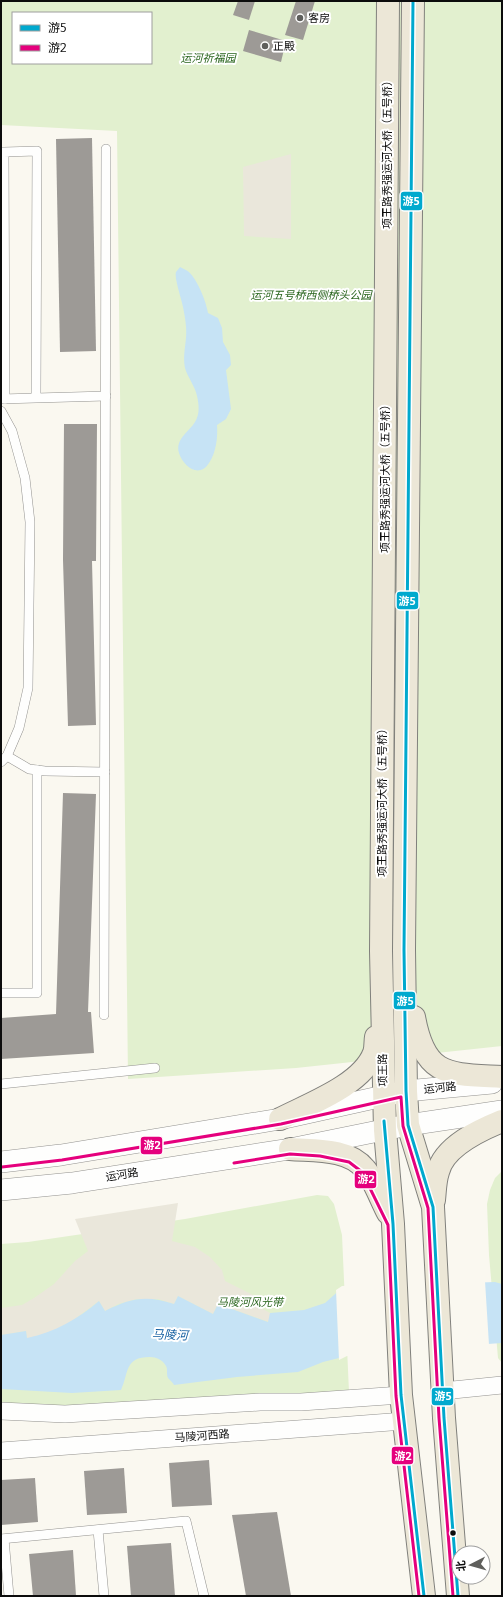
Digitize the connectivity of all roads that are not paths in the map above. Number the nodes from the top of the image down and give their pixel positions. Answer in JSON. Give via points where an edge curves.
{"nodes":[{"id":1,"x":388,"y":1,"type":"edge"},
{"id":2,"x":413,"y":1,"type":"edge"},
{"id":3,"x":106,"y":149,"type":"dead end"},
{"id":4,"x":106,"y":396,"type":"junction"},
{"id":5,"x":36,"y":397,"type":"junction"},
{"id":6,"x":3,"y":399,"type":"edge"},
{"id":7,"x":1,"y":411,"type":"edge"},
{"id":8,"x":4,"y":759,"type":"edge"},
{"id":9,"x":37,"y":770,"type":"junction"},
{"id":10,"x":105,"y":772,"type":"junction"},
{"id":11,"x":404,"y":958,"type":"junction"},
{"id":12,"x":382,"y":960,"type":"junction"},
{"id":13,"x":1,"y":993,"type":"edge"},
{"id":14,"x":104,"y":1015,"type":"dead end"},
{"id":15,"x":155,"y":1068,"type":"dead end"},
{"id":16,"x":502,"y":1077,"type":"edge"},
{"id":17,"x":502,"y":1082,"type":"edge"},
{"id":18,"x":1,"y":1084,"type":"edge"},
{"id":19,"x":406,"y":1091,"type":"junction"},
{"id":20,"x":383,"y":1095,"type":"junction"},
{"id":21,"x":502,"y":1111,"type":"edge"},
{"id":22,"x":280,"y":1119,"type":"junction"},
{"id":23,"x":502,"y":1121,"type":"edge"},
{"id":24,"x":408,"y":1125,"type":"junction"},
{"id":25,"x":385,"y":1130,"type":"junction"},
{"id":26,"x":290,"y":1149,"type":"junction"},
{"id":27,"x":1,"y":1162,"type":"edge"},
{"id":28,"x":1,"y":1190,"type":"edge"},
{"id":29,"x":433,"y":1207,"type":"junction"},
{"id":30,"x":393,"y":1224,"type":"junction"},
{"id":31,"x":502,"y":1385,"type":"edge"},
{"id":32,"x":443,"y":1391,"type":"junction"},
{"id":33,"x":401,"y":1394,"type":"junction"},
{"id":34,"x":1,"y":1411,"type":"edge"},
{"id":35,"x":404,"y":1421,"type":"junction"},
{"id":36,"x":1,"y":1451,"type":"edge"},
{"id":37,"x":98,"y":1530,"type":"junction"},
{"id":38,"x":3,"y":1539,"type":"edge"},
{"id":39,"x":9,"y":1596,"type":"edge"},
{"id":40,"x":104,"y":1596,"type":"edge"},
{"id":41,"x":204,"y":1596,"type":"edge"},
{"id":42,"x":424,"y":1596,"type":"edge"},
{"id":43,"x":458,"y":1596,"type":"edge"}],
"edges":[{"from":1,"to":12,"type":"main road","name":"项王路秀强运河大桥（五号桥）"},
{"from":2,"to":11,"type":"main road","name":"项王路秀强运河大桥（五号桥）"},
{"from":3,"to":4,"type":"lane"},
{"from":4,"to":5,"type":"lane"},
{"from":4,"to":10,"type":"lane"},
{"from":5,"to":6,"type":"lane"},
{"from":5,"to":6,"type":"lane","via":[[37,151],[4,152]]},
{"from":7,"to":8,"type":"lane","via":[[12,431],[25,478],[30,522],[28,688],[19,728]]},
{"from":8,"to":9,"type":"lane"},
{"from":9,"to":10,"type":"lane"},
{"from":9,"to":13,"type":"lane","via":[[38,992]]},
{"from":10,"to":14,"type":"lane"},
{"from":11,"to":16,"type":"main road","via":[[416,1030],[421,1047],[433,1064],[454,1074]]},
{"from":11,"to":19,"type":"main road","name":"项王路"},
{"from":12,"to":20,"type":"main road","name":"项王路"},
{"from":12,"to":22,"type":"main road","via":[[375,1052],[366,1067],[352,1081]]},
{"from":15,"to":18,"type":"lane"},
{"from":17,"to":19,"type":"street","name":"运河路"},
{"from":19,"to":20,"type":"street","name":"运河路"},
{"from":19,"to":24,"type":"main road","name":"项王路"},
{"from":20,"to":22,"type":"street","name":"运河路"},
{"from":20,"to":25,"type":"main road","name":"项王路"},
{"from":21,"to":24,"type":"street","name":"运河路"},
{"from":22,"to":27,"type":"street","name":"运河路","via":[[61,1155]]},
{"from":23,"to":29,"type":"main road","via":[[473,1134],[445,1157],[438,1171]]},
{"from":24,"to":25,"type":"street","name":"运河路"},
{"from":24,"to":29,"type":"main road","name":"项王路"},
{"from":25,"to":26,"type":"street","name":"运河路"},
{"from":25,"to":30,"type":"main road","name":"项王路"},
{"from":26,"to":28,"type":"street","name":"运河路","via":[[72,1183]]},
{"from":26,"to":30,"type":"main road","via":[[321,1151],[351,1157],[366,1169]]},
{"from":29,"to":32,"type":"main road","name":"项王路"},
{"from":30,"to":33,"type":"main road","name":"项王路"},
{"from":31,"to":32,"type":"street"},
{"from":32,"to":43,"type":"main road","name":"项王路"},
{"from":33,"to":34,"type":"street","via":[[88,1413]]},
{"from":33,"to":35,"type":"main road","name":"项王路"},
{"from":35,"to":36,"type":"street","name":"马陵河西路"},
{"from":35,"to":42,"type":"main road","name":"项王路"},
{"from":37,"to":38,"type":"lane"},
{"from":37,"to":40,"type":"lane"},
{"from":37,"to":41,"type":"lane","via":[[186,1521]]},
{"from":38,"to":39,"type":"lane"}]}
